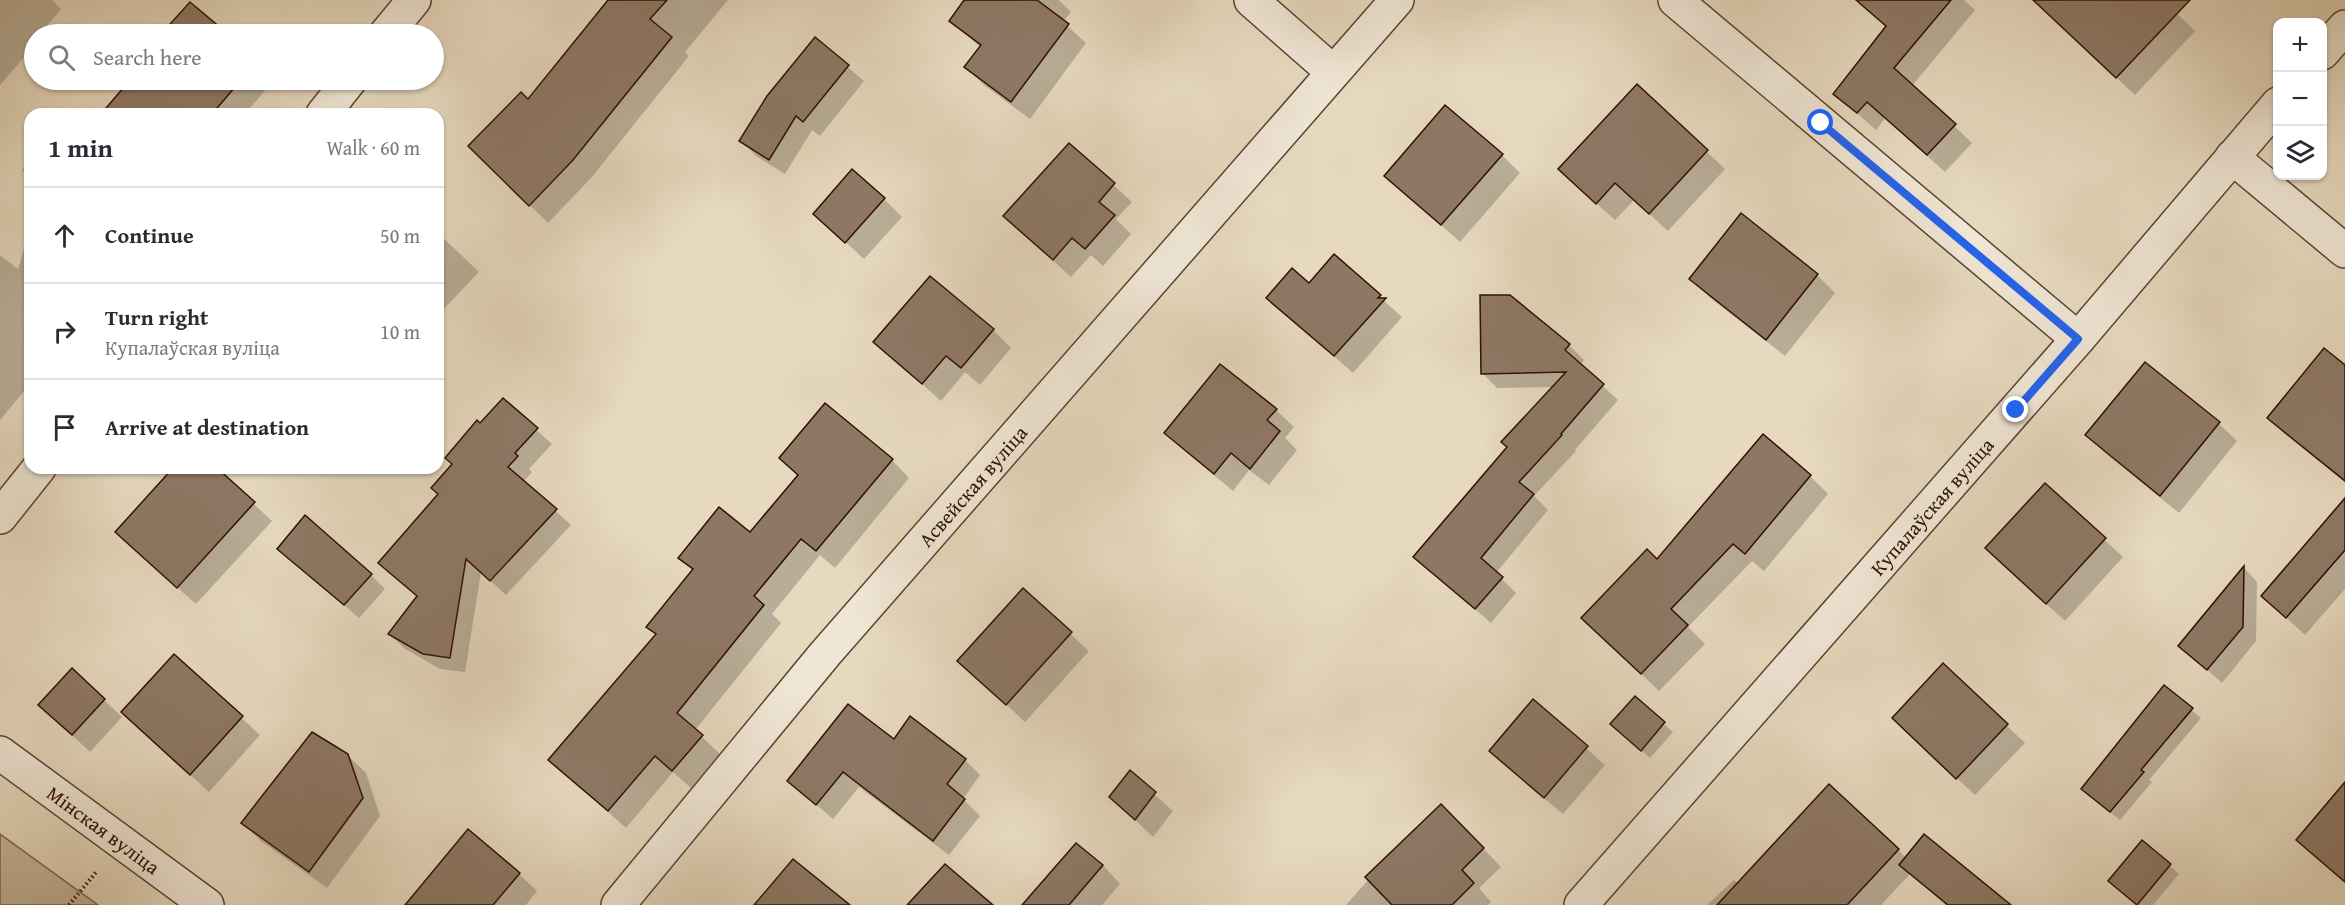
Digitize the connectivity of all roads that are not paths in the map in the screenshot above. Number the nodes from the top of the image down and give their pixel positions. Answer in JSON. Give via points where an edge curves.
{"nodes":[{"id":1,"x":414,"y":0,"type":"edge"},
{"id":2,"x":1251,"y":0,"type":"edge"},
{"id":3,"x":1397,"y":0,"type":"edge"},
{"id":4,"x":1675,"y":0,"type":"edge"},
{"id":5,"x":394,"y":24,"type":"edge"},
{"id":6,"x":2345,"y":27,"type":"edge"},
{"id":7,"x":2327,"y":47,"type":"edge"},
{"id":8,"x":1333,"y":72,"type":"junction"},
{"id":9,"x":342,"y":90,"type":"edge"},
{"id":10,"x":328,"y":108,"type":"edge"},
{"id":11,"x":2273,"y":109,"type":"edge"},
{"id":12,"x":2232,"y":157,"type":"junction"},
{"id":13,"x":2345,"y":251,"type":"edge"},
{"id":14,"x":2078,"y":339,"type":"junction"},
{"id":15,"x":34,"y":474,"type":"edge"},
{"id":16,"x":0,"y":517,"type":"edge"},
{"id":17,"x":0,"y":753,"type":"edge"},
{"id":18,"x":207,"y":905,"type":"edge"},
{"id":19,"x":618,"y":905,"type":"edge"},
{"id":20,"x":1581,"y":905,"type":"edge"}],
"edges":[{"from":1,"to":5,"type":"street"},
{"from":2,"to":8,"type":"street"},
{"from":3,"to":8,"type":"street","name":"Асвейская вуліца"},
{"from":4,"to":14,"type":"street"},
{"from":6,"to":7,"type":"street"},
{"from":8,"to":19,"type":"street","name":"Асвейская вуліца","via":[[825,654]]},
{"from":9,"to":10,"type":"street"},
{"from":11,"to":12,"type":"street","name":"Купалаўская вуліца"},
{"from":12,"to":13,"type":"street"},
{"from":12,"to":14,"type":"street","name":"Купалаўская вуліца"},
{"from":14,"to":20,"type":"street","name":"Купалаўская вуліца"},
{"from":15,"to":16,"type":"street"},
{"from":17,"to":18,"type":"street","name":"Мінская вуліца"}]}
